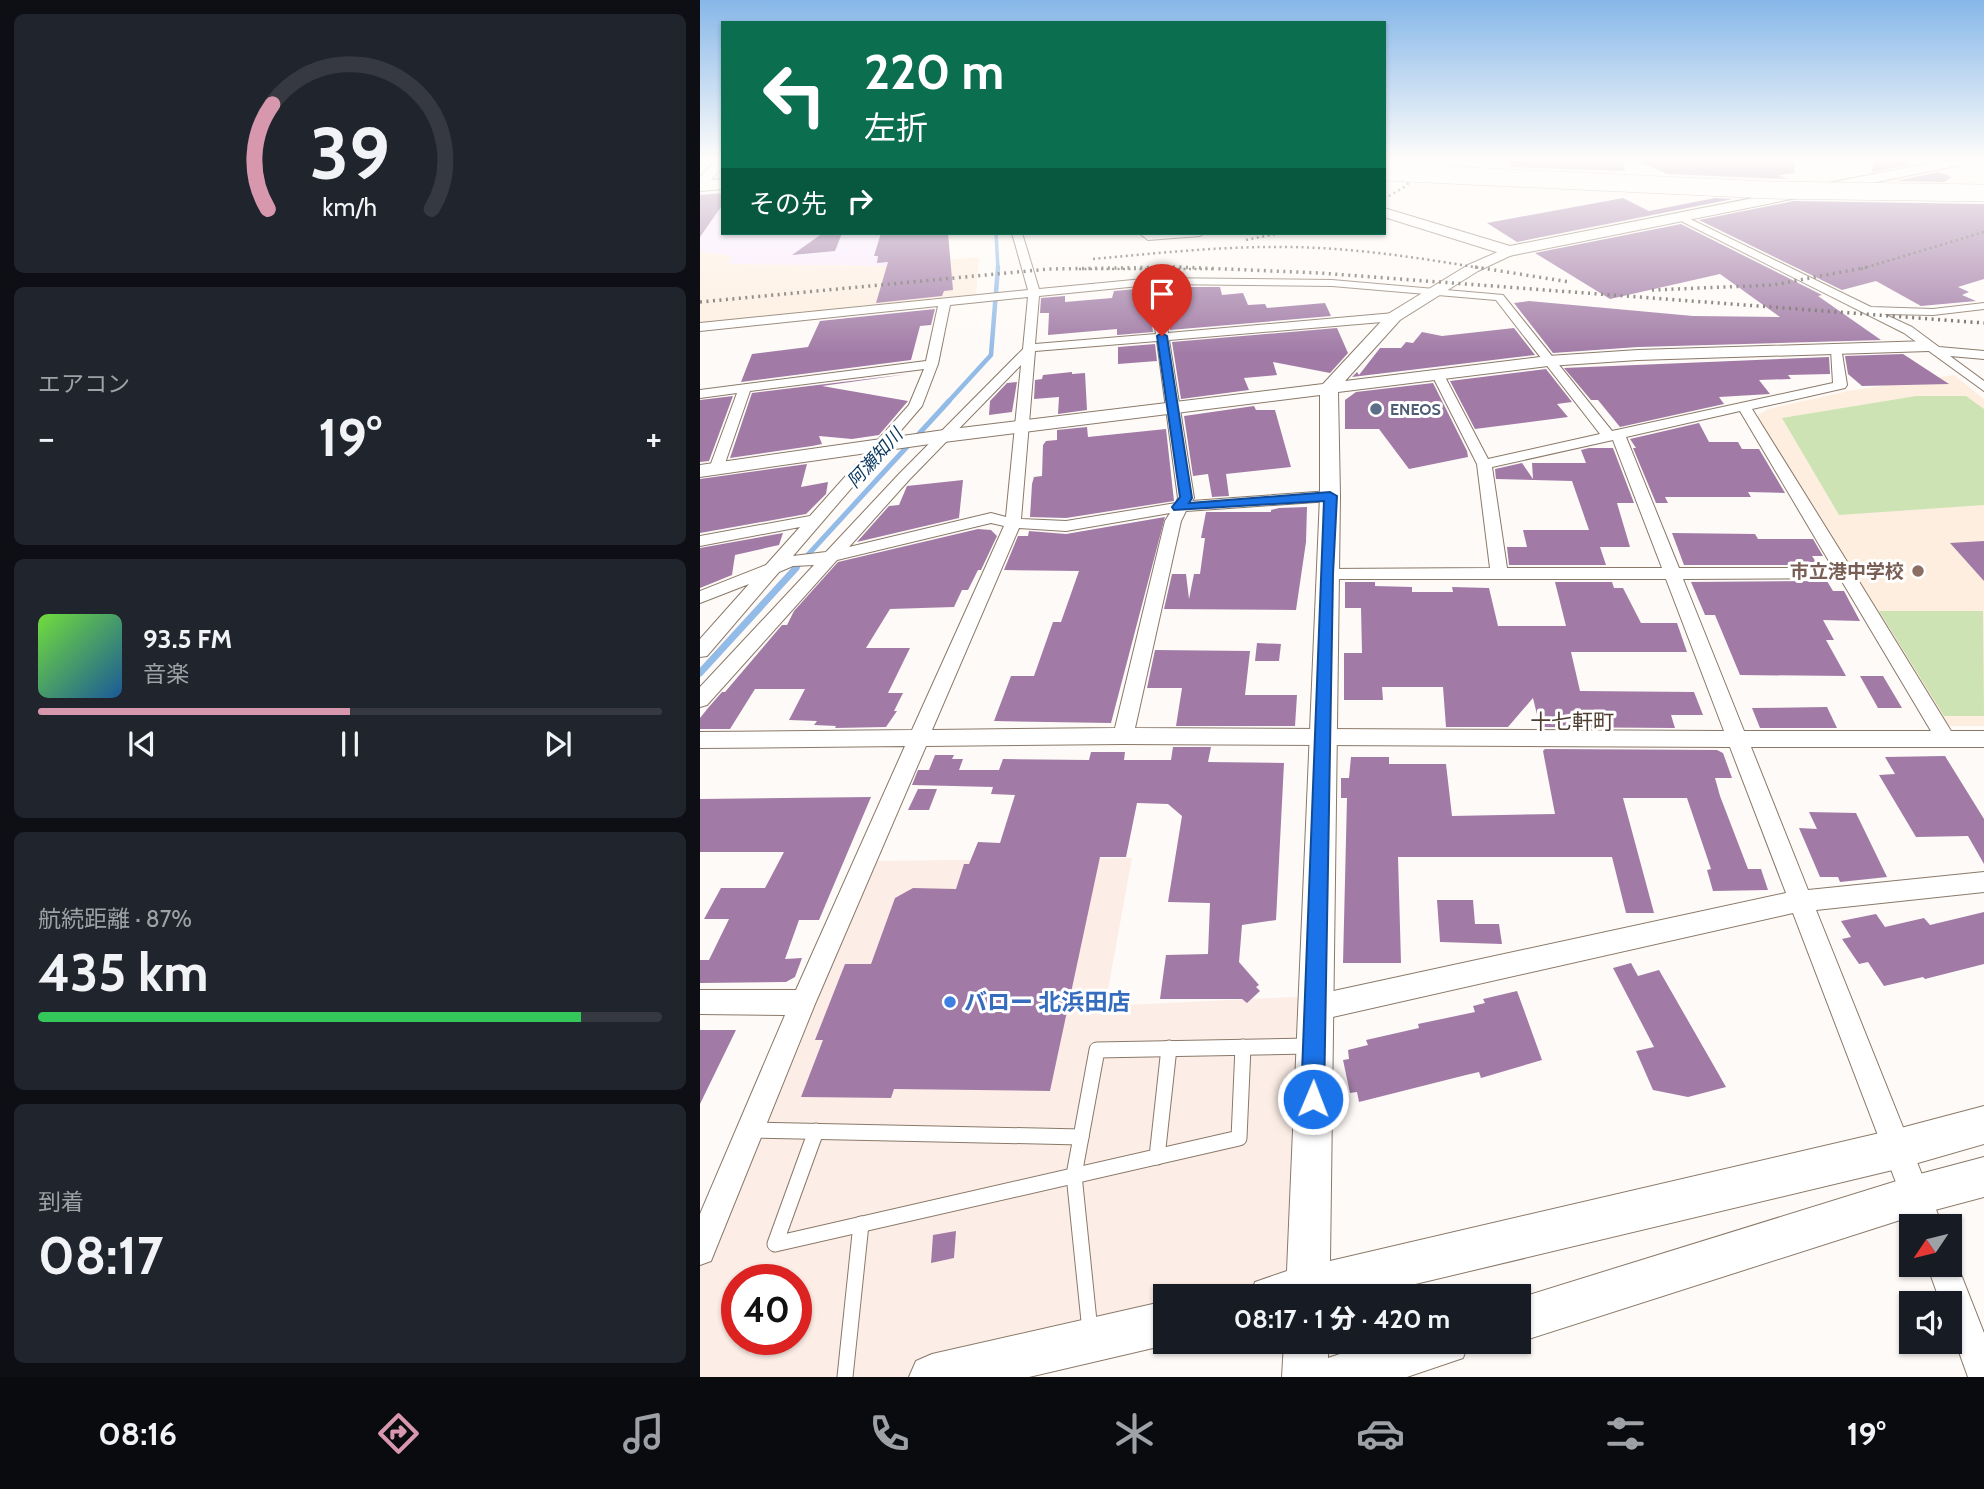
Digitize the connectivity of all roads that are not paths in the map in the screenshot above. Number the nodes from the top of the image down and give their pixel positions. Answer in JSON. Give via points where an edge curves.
{"nodes":[{"id":1,"x":1428,"y":225,"type":"edge"},
{"id":2,"x":1637,"y":225,"type":"edge"},
{"id":3,"x":1697,"y":225,"type":"edge"},
{"id":4,"x":1018,"y":235,"type":"edge"},
{"id":5,"x":1146,"y":235,"type":"edge"},
{"id":6,"x":1174,"y":235,"type":"edge"},
{"id":7,"x":1509,"y":250,"type":"junction"},
{"id":8,"x":1154,"y":282,"type":"junction"},
{"id":9,"x":1432,"y":291,"type":"junction"},
{"id":10,"x":1034,"y":293,"type":"junction"},
{"id":11,"x":950,"y":300,"type":"junction"},
{"id":12,"x":1984,"y":306,"type":"edge"},
{"id":13,"x":1871,"y":310,"type":"junction"},
{"id":14,"x":1394,"y":317,"type":"junction"},
{"id":15,"x":700,"y":327,"type":"edge"},
{"id":16,"x":1162,"y":336,"type":"junction"},
{"id":17,"x":1031,"y":348,"type":"junction"},
{"id":18,"x":1837,"y":349,"type":"junction"},
{"id":19,"x":1933,"y":349,"type":"junction"},
{"id":20,"x":1984,"y":355,"type":"edge"},
{"id":21,"x":1548,"y":361,"type":"junction"},
{"id":22,"x":932,"y":364,"type":"junction"},
{"id":23,"x":1438,"y":375,"type":"junction"},
{"id":24,"x":1984,"y":387,"type":"edge"},
{"id":25,"x":745,"y":388,"type":"junction"},
{"id":26,"x":1329,"y":388,"type":"junction"},
{"id":27,"x":700,"y":394,"type":"edge"},
{"id":28,"x":1173,"y":407,"type":"junction"},
{"id":29,"x":1745,"y":408,"type":"junction"},
{"id":30,"x":1021,"y":427,"type":"junction"},
{"id":31,"x":1613,"y":434,"type":"junction"},
{"id":32,"x":935,"y":438,"type":"junction"},
{"id":33,"x":890,"y":444,"type":"junction"},
{"id":34,"x":1484,"y":464,"type":"junction"},
{"id":35,"x":708,"y":470,"type":"edge"},
{"id":36,"x":1330,"y":496,"type":"junction"},
{"id":37,"x":1178,"y":507,"type":"junction"},
{"id":38,"x":817,"y":519,"type":"junction"},
{"id":39,"x":1013,"y":523,"type":"junction"},
{"id":40,"x":700,"y":541,"type":"edge"},
{"id":41,"x":827,"y":558,"type":"junction"},
{"id":42,"x":783,"y":563,"type":"junction"},
{"id":43,"x":1499,"y":573,"type":"junction"},
{"id":44,"x":1847,"y":573,"type":"junction"},
{"id":45,"x":1326,"y":574,"type":"junction"},
{"id":46,"x":1673,"y":574,"type":"junction"},
{"id":47,"x":700,"y":597,"type":"edge"},
{"id":48,"x":700,"y":650,"type":"edge"},
{"id":49,"x":700,"y":700,"type":"edge"},
{"id":50,"x":1123,"y":736,"type":"junction"},
{"id":51,"x":918,"y":738,"type":"junction"},
{"id":52,"x":1737,"y":738,"type":"junction"},
{"id":53,"x":1945,"y":738,"type":"junction"},
{"id":54,"x":1984,"y":738,"type":"edge"},
{"id":55,"x":1322,"y":739,"type":"junction"},
{"id":56,"x":700,"y":740,"type":"edge"},
{"id":57,"x":1984,"y":882,"type":"edge"},
{"id":58,"x":1799,"y":901,"type":"junction"},
{"id":59,"x":700,"y":1002,"type":"edge"},
{"id":60,"x":803,"y":1003,"type":"junction"},
{"id":61,"x":1315,"y":1008,"type":"junction"},
{"id":62,"x":1314,"y":1046,"type":"junction"},
{"id":63,"x":1243,"y":1047,"type":"junction"},
{"id":64,"x":1169,"y":1048,"type":"junction"},
{"id":65,"x":1984,"y":1125,"type":"edge"},
{"id":66,"x":750,"y":1130,"type":"junction"},
{"id":67,"x":816,"y":1131,"type":"junction"},
{"id":68,"x":1081,"y":1137,"type":"junction"},
{"id":69,"x":1897,"y":1149,"type":"junction"},
{"id":70,"x":1157,"y":1157,"type":"junction"},
{"id":71,"x":1073,"y":1175,"type":"junction"},
{"id":72,"x":1984,"y":1177,"type":"edge"},
{"id":73,"x":1922,"y":1211,"type":"edge"},
{"id":74,"x":861,"y":1224,"type":"junction"},
{"id":75,"x":700,"y":1250,"type":"edge"},
{"id":76,"x":1947,"y":1278,"type":"edge"},
{"id":77,"x":1296,"y":1284,"type":"edge"},
{"id":78,"x":1337,"y":1284,"type":"edge"},
{"id":79,"x":1531,"y":1317,"type":"edge"},
{"id":80,"x":1153,"y":1326,"type":"edge"},
{"id":81,"x":1091,"y":1342,"type":"junction"},
{"id":82,"x":1306,"y":1354,"type":"edge"},
{"id":83,"x":1409,"y":1354,"type":"edge"},
{"id":84,"x":1984,"y":1376,"type":"edge"},
{"id":85,"x":845,"y":1377,"type":"edge"},
{"id":86,"x":932,"y":1377,"type":"edge"},
{"id":87,"x":1305,"y":1377,"type":"edge"},
{"id":88,"x":1336,"y":1377,"type":"edge"}],
"edges":[{"from":1,"to":7,"type":"main road"},
{"from":2,"to":7,"type":"main road"},
{"from":3,"to":13,"type":"street"},
{"from":4,"to":10,"type":"street"},
{"from":5,"to":6,"type":"street"},
{"from":7,"to":9,"type":"street"},
{"from":8,"to":9,"type":"street","via":[[1264,281]]},
{"from":8,"to":10,"type":"street"},
{"from":8,"to":16,"type":"street"},
{"from":9,"to":14,"type":"street"},
{"from":9,"to":21,"type":"street","via":[[1499,297]]},
{"from":10,"to":11,"type":"street"},
{"from":10,"to":17,"type":"street"},
{"from":11,"to":15,"type":"street"},
{"from":11,"to":22,"type":"street"},
{"from":12,"to":13,"type":"street","via":[[1933,312]]},
{"from":13,"to":19,"type":"street"},
{"from":14,"to":16,"type":"street"},
{"from":14,"to":26,"type":"street"},
{"from":16,"to":17,"type":"street"},
{"from":16,"to":28,"type":"street"},
{"from":17,"to":30,"type":"street"},
{"from":17,"to":32,"type":"street"},
{"from":18,"to":19,"type":"street"},
{"from":18,"to":21,"type":"street"},
{"from":18,"to":29,"type":"street","via":[[1840,385]]},
{"from":19,"to":20,"type":"street"},
{"from":19,"to":24,"type":"street"},
{"from":21,"to":23,"type":"street"},
{"from":21,"to":31,"type":"street"},
{"from":22,"to":25,"type":"street"},
{"from":22,"to":33,"type":"street","via":[[915,406]]},
{"from":23,"to":26,"type":"street"},
{"from":23,"to":34,"type":"street"},
{"from":25,"to":27,"type":"street"},
{"from":25,"to":35,"type":"street"},
{"from":26,"to":28,"type":"street"},
{"from":26,"to":36,"type":"street"},
{"from":28,"to":30,"type":"street"},
{"from":28,"to":37,"type":"street","via":[[1186,498]]},
{"from":29,"to":31,"type":"street"},
{"from":29,"to":44,"type":"street"},
{"from":30,"to":32,"type":"street"},
{"from":30,"to":39,"type":"street"},
{"from":31,"to":34,"type":"street"},
{"from":31,"to":46,"type":"street"},
{"from":32,"to":33,"type":"street"},
{"from":32,"to":41,"type":"street"},
{"from":33,"to":35,"type":"street"},
{"from":33,"to":38,"type":"street"},
{"from":34,"to":43,"type":"street"},
{"from":36,"to":37,"type":"street"},
{"from":36,"to":45,"type":"street"},
{"from":37,"to":39,"type":"street","via":[[1066,526]]},
{"from":37,"to":50,"type":"street"},
{"from":38,"to":40,"type":"street"},
{"from":38,"to":42,"type":"street"},
{"from":39,"to":41,"type":"street","via":[[991,517]]},
{"from":39,"to":51,"type":"street"},
{"from":41,"to":42,"type":"street"},
{"from":41,"to":49,"type":"street"},
{"from":42,"to":47,"type":"street"},
{"from":42,"to":48,"type":"street"},
{"from":43,"to":45,"type":"street"},
{"from":43,"to":46,"type":"street"},
{"from":44,"to":46,"type":"street"},
{"from":44,"to":53,"type":"street"},
{"from":45,"to":55,"type":"street"},
{"from":46,"to":52,"type":"street"},
{"from":50,"to":51,"type":"street"},
{"from":50,"to":55,"type":"street"},
{"from":51,"to":56,"type":"street"},
{"from":51,"to":60,"type":"street"},
{"from":52,"to":53,"type":"street"},
{"from":52,"to":55,"type":"street"},
{"from":52,"to":58,"type":"street"},
{"from":53,"to":54,"type":"street"},
{"from":55,"to":61,"type":"street"},
{"from":57,"to":58,"type":"street"},
{"from":58,"to":61,"type":"street"},
{"from":58,"to":69,"type":"street"},
{"from":59,"to":60,"type":"street"},
{"from":60,"to":66,"type":"street"},
{"from":61,"to":62,"type":"street"},
{"from":62,"to":63,"type":"lane"},
{"from":62,"to":77,"type":"street"},
{"from":63,"to":64,"type":"lane"},
{"from":63,"to":70,"type":"lane","via":[[1239,1138]]},
{"from":64,"to":68,"type":"lane","via":[[1097,1050]]},
{"from":64,"to":70,"type":"lane"},
{"from":65,"to":69,"type":"street"},
{"from":66,"to":67,"type":"lane"},
{"from":66,"to":75,"type":"street"},
{"from":67,"to":68,"type":"lane"},
{"from":67,"to":74,"type":"lane","via":[[775,1244]]},
{"from":68,"to":71,"type":"lane"},
{"from":69,"to":73,"type":"street"},
{"from":69,"to":78,"type":"street"},
{"from":70,"to":71,"type":"lane"},
{"from":71,"to":74,"type":"lane"},
{"from":71,"to":81,"type":"lane"},
{"from":72,"to":73,"type":"street"},
{"from":73,"to":79,"type":"street"},
{"from":74,"to":85,"type":"lane"},
{"from":76,"to":84,"type":"street"},
{"from":80,"to":81,"type":"street"},
{"from":81,"to":86,"type":"street"},
{"from":82,"to":87,"type":"street"},
{"from":83,"to":88,"type":"street"}]}
